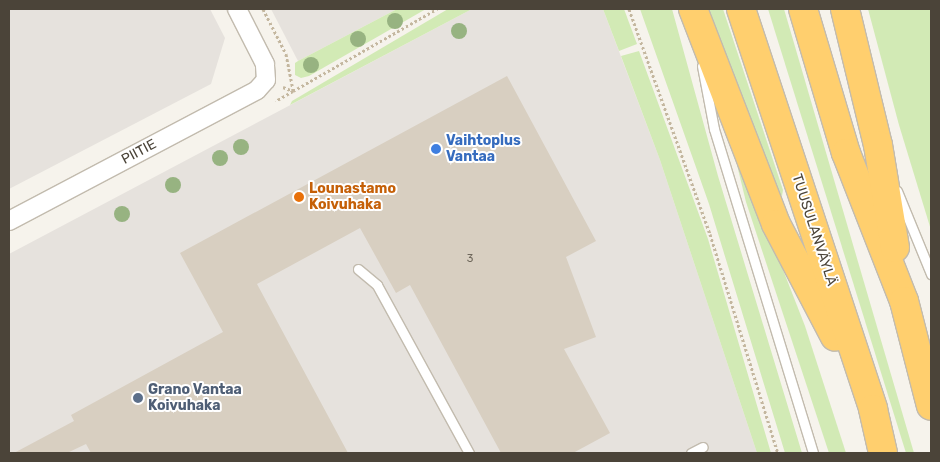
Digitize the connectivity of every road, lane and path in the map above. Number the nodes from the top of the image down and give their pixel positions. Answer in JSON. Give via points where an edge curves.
{"nodes":[{"id":1,"x":237,"y":9,"type":"edge"},
{"id":2,"x":437,"y":9,"type":"edge"},
{"id":3,"x":629,"y":9,"type":"edge"},
{"id":4,"x":692,"y":9,"type":"edge"},
{"id":5,"x":741,"y":9,"type":"edge"},
{"id":6,"x":803,"y":9,"type":"edge"},
{"id":7,"x":845,"y":9,"type":"edge"},
{"id":8,"x":266,"y":80,"type":"junction"},
{"id":9,"x":878,"y":145,"type":"junction"},
{"id":10,"x":9,"y":221,"type":"edge"},
{"id":11,"x":358,"y":270,"type":"dead end"},
{"id":12,"x":931,"y":274,"type":"edge"},
{"id":13,"x":904,"y":301,"type":"junction"},
{"id":14,"x":931,"y":406,"type":"edge"},
{"id":15,"x":873,"y":409,"type":"junction"},
{"id":16,"x":704,"y":448,"type":"dead end"},
{"id":17,"x":469,"y":453,"type":"edge"},
{"id":18,"x":691,"y":453,"type":"edge"},
{"id":19,"x":778,"y":453,"type":"edge"},
{"id":20,"x":813,"y":453,"type":"edge"},
{"id":21,"x":883,"y":453,"type":"edge"}],
"edges":[{"from":1,"to":8,"type":"street","via":[[265,64]]},
{"from":2,"to":8,"type":"path","via":[[293,91]]},
{"from":3,"to":19,"type":"path","via":[[710,234]]},
{"from":4,"to":15,"type":"highway","via":[[776,224]]},
{"from":4,"to":20,"type":"lane","via":[[714,129]]},
{"from":5,"to":15,"type":"highway","name":"TUUSULANVÄYLÄ"},
{"from":6,"to":13,"type":"highway","via":[[846,153]]},
{"from":7,"to":9,"type":"highway"},
{"from":8,"to":10,"type":"street","name":"PIITIE","via":[[257,90]]},
{"from":9,"to":12,"type":"lane"},
{"from":9,"to":13,"type":"highway"},
{"from":11,"to":17,"type":"lane","via":[[377,285]]},
{"from":13,"to":14,"type":"highway"},
{"from":15,"to":21,"type":"highway","name":"TUUSULANVÄYLÄ"},
{"from":16,"to":18,"type":"lane"}]}
